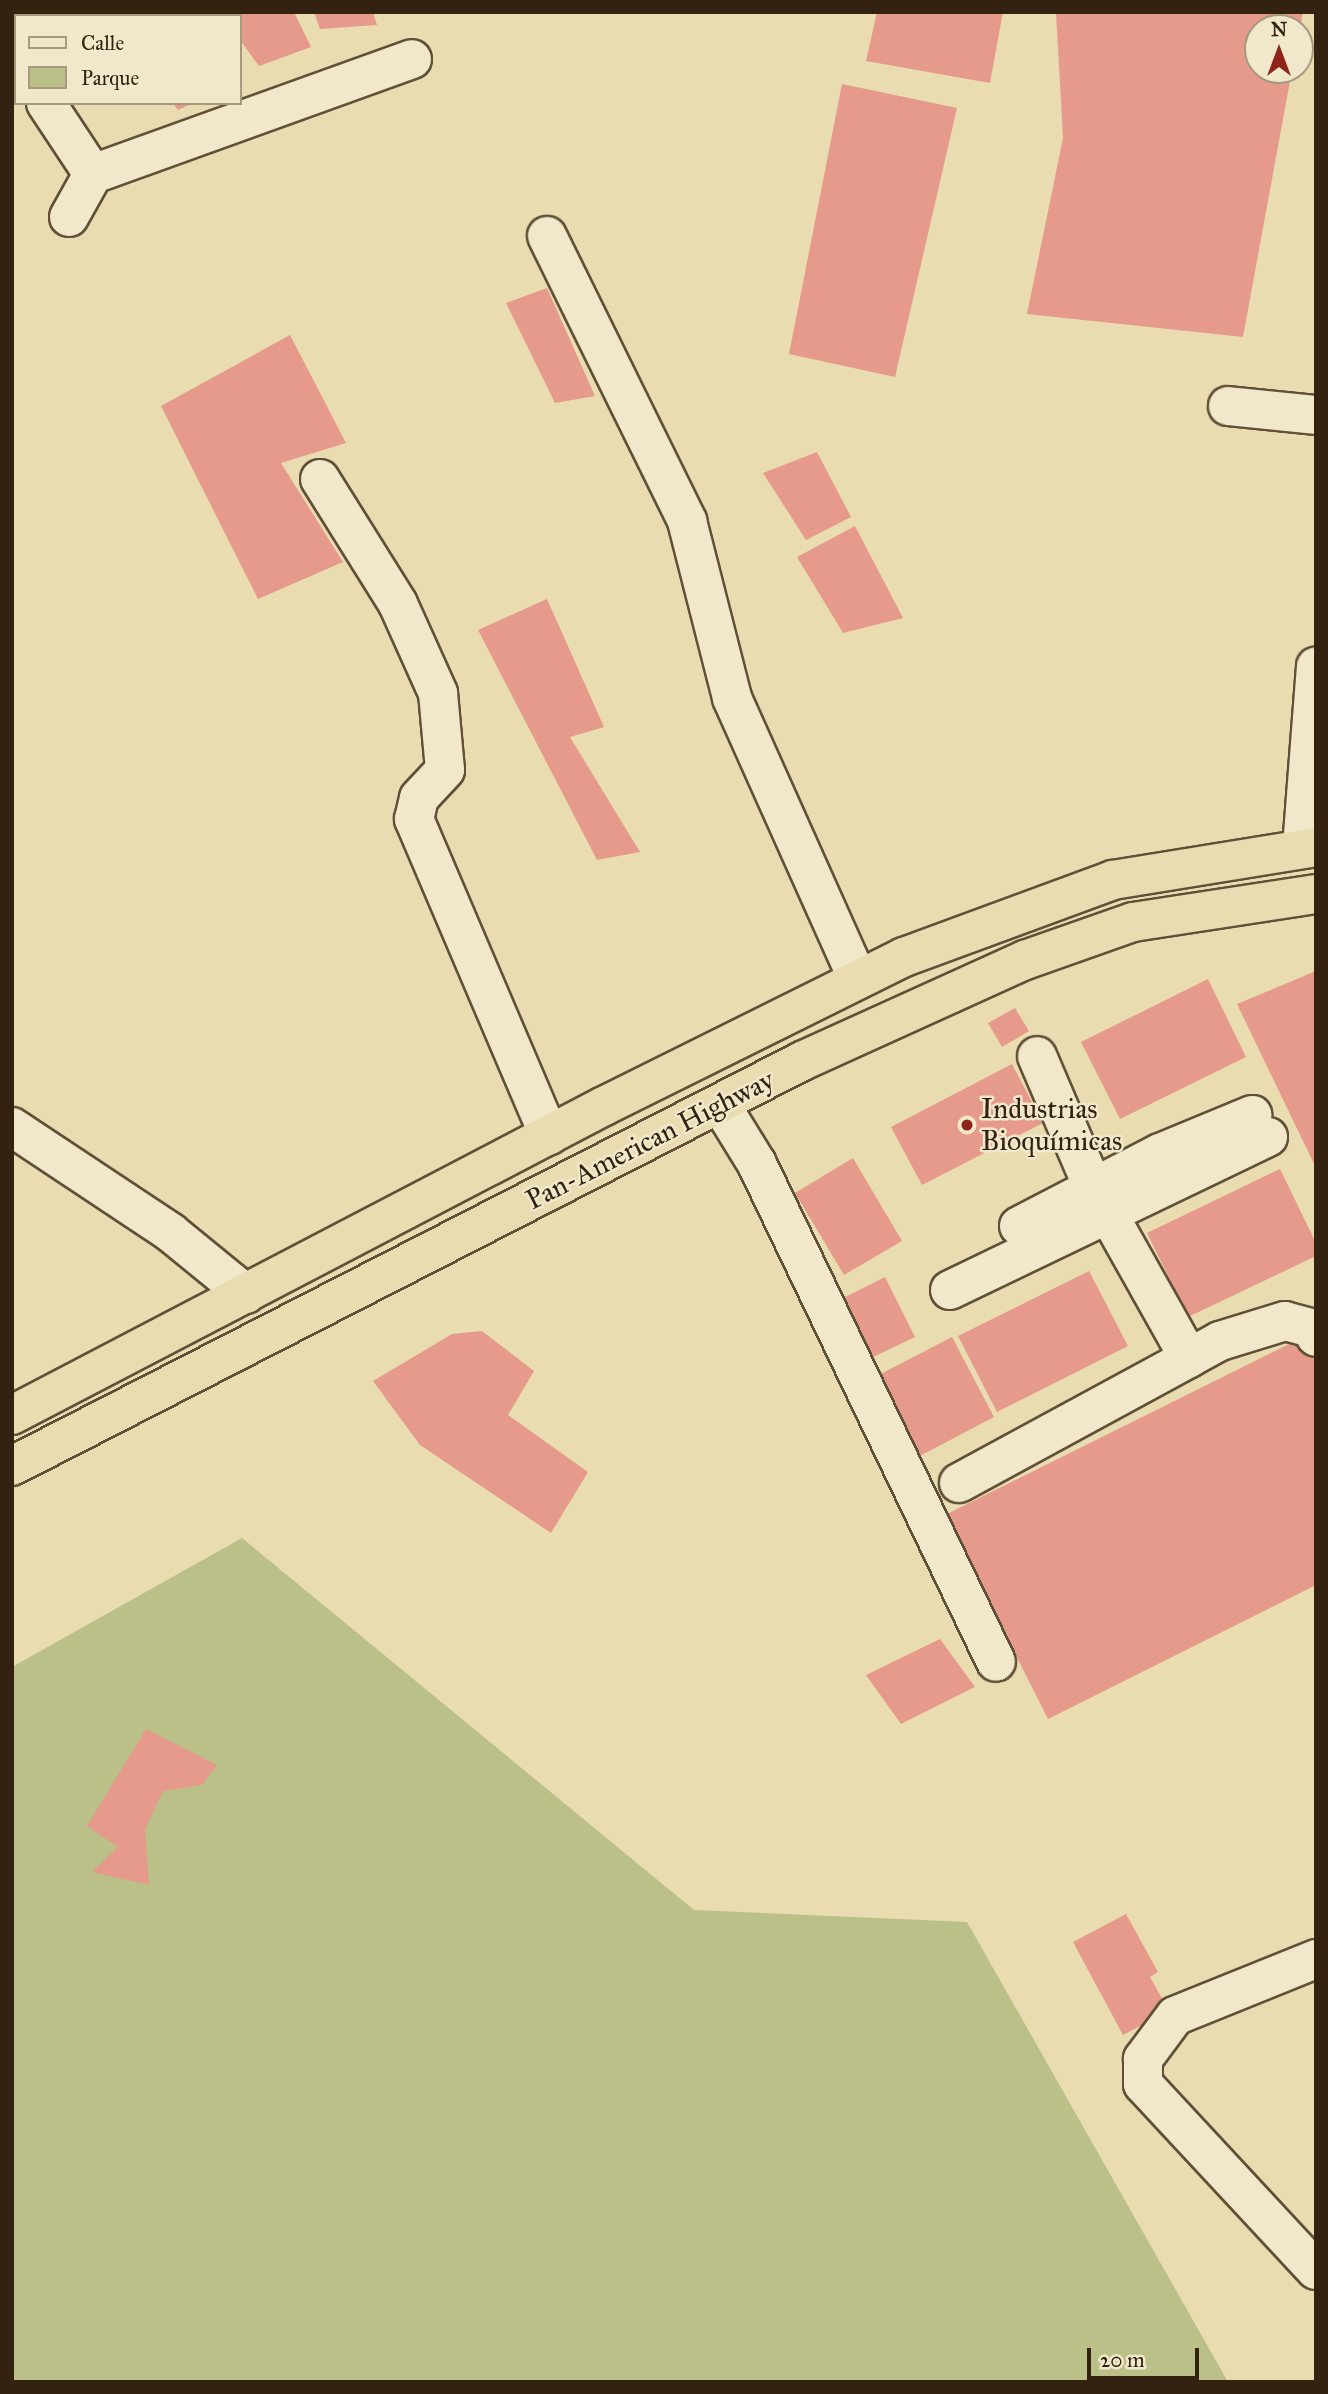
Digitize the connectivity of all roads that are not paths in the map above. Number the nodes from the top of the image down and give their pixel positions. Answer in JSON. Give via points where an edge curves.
{"nodes":[{"id":1,"x":412,"y":59,"type":"dead end"},
{"id":2,"x":47,"y":105,"type":"edge"},
{"id":3,"x":93,"y":174,"type":"junction"},
{"id":4,"x":69,"y":217,"type":"dead end"},
{"id":5,"x":547,"y":236,"type":"dead end"},
{"id":6,"x":1228,"y":407,"type":"dead end"},
{"id":7,"x":1316,"y":415,"type":"edge"},
{"id":8,"x":320,"y":479,"type":"dead end"},
{"id":9,"x":1316,"y":667,"type":"edge"},
{"id":10,"x":1309,"y":848,"type":"edge"},
{"id":11,"x":1316,"y":894,"type":"edge"},
{"id":12,"x":857,"y":978,"type":"junction"},
{"id":13,"x":1037,"y":1056,"type":"dead end"},
{"id":14,"x":720,"y":1104,"type":"junction"},
{"id":15,"x":1260,"y":1126,"type":"dead end"},
{"id":16,"x":12,"y":1127,"type":"edge"},
{"id":17,"x":549,"y":1135,"type":"junction"},
{"id":18,"x":1099,"y":1198,"type":"junction"},
{"id":19,"x":944,"y":1279,"type":"dead end"},
{"id":20,"x":246,"y":1294,"type":"junction"},
{"id":21,"x":1316,"y":1337,"type":"edge"},
{"id":22,"x":1189,"y":1358,"type":"junction"},
{"id":23,"x":12,"y":1415,"type":"edge"},
{"id":24,"x":12,"y":1466,"type":"edge"},
{"id":25,"x":959,"y":1483,"type":"dead end"},
{"id":26,"x":996,"y":1662,"type":"dead end"},
{"id":27,"x":1316,"y":1959,"type":"edge"},
{"id":28,"x":1316,"y":2270,"type":"edge"}],
"edges":[{"from":1,"to":3,"type":"street"},
{"from":2,"to":3,"type":"street"},
{"from":3,"to":4,"type":"street"},
{"from":5,"to":12,"type":"street","via":[[687,522],[732,698]]},
{"from":6,"to":7,"type":"street"},
{"from":8,"to":17,"type":"street","via":[[397,604],[438,693],[445,770],[419,798],[414,819]]},
{"from":9,"to":10,"type":"street"},
{"from":10,"to":12,"type":"highway","name":"Pan-American Highway","via":[[1113,880],[979,926]]},
{"from":11,"to":14,"type":"highway","name":"Pan-American Highway","via":[[1121,926],[1014,965]]},
{"from":12,"to":17,"type":"highway","name":"Pan-American Highway"},
{"from":13,"to":18,"type":"street"},
{"from":14,"to":24,"type":"highway","name":"Pan-American Highway"},
{"from":14,"to":26,"type":"street","via":[[757,1164]]},
{"from":15,"to":18,"type":"street"},
{"from":16,"to":20,"type":"street","via":[[170,1232]]},
{"from":17,"to":20,"type":"highway","name":"Pan-American Highway"},
{"from":18,"to":19,"type":"street"},
{"from":18,"to":22,"type":"street"},
{"from":20,"to":23,"type":"highway","name":"Pan-American Highway"},
{"from":21,"to":22,"type":"street","via":[[1311,1328],[1285,1321],[1220,1340]]},
{"from":22,"to":25,"type":"street"},
{"from":27,"to":28,"type":"street","via":[[1175,2016],[1143,2059],[1143,2084]]}]}
